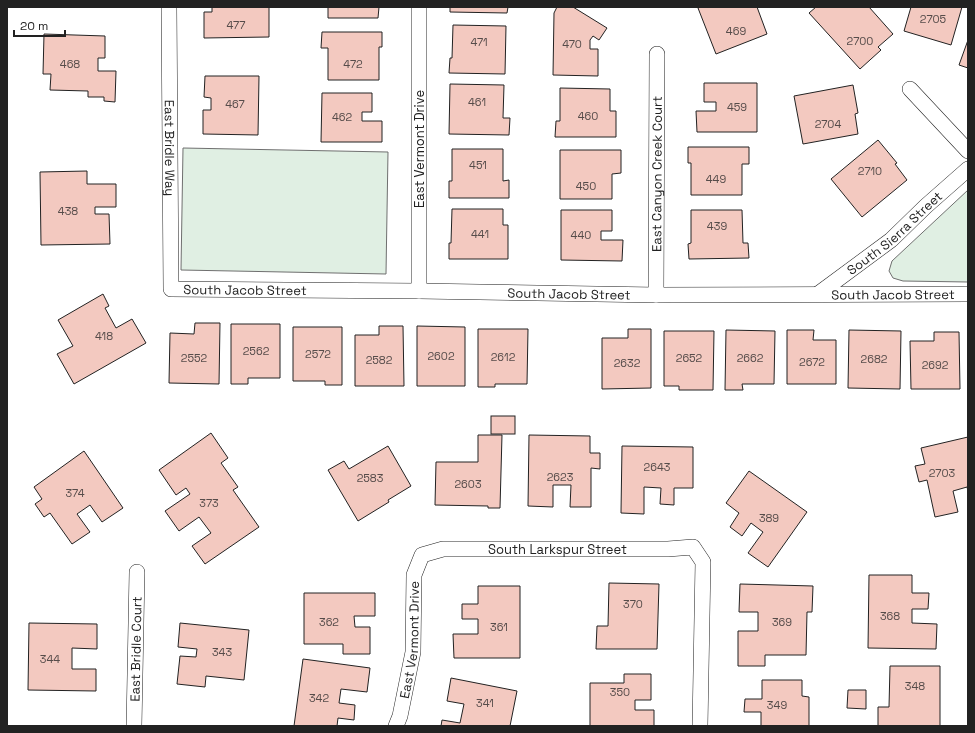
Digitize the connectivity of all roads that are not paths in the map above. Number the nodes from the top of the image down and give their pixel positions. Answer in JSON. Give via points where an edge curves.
{"nodes":[{"id":1,"x":169,"y":7,"type":"edge"},
{"id":2,"x":420,"y":7,"type":"edge"},
{"id":3,"x":657,"y":54,"type":"dead end"},
{"id":4,"x":910,"y":89,"type":"dead end"},
{"id":5,"x":968,"y":151,"type":"edge"},
{"id":6,"x":968,"y":169,"type":"edge"},
{"id":7,"x":171,"y":288,"type":"joint"},
{"id":8,"x":419,"y":291,"type":"junction"},
{"id":9,"x":818,"y":294,"type":"junction"},
{"id":10,"x":968,"y":294,"type":"edge"},
{"id":11,"x":656,"y":295,"type":"junction"},
{"id":12,"x":422,"y":555,"type":"joint"},
{"id":13,"x":137,"y":572,"type":"dead end"},
{"id":14,"x":134,"y":726,"type":"edge"},
{"id":15,"x":396,"y":726,"type":"edge"},
{"id":16,"x":700,"y":726,"type":"edge"}],
"edges":[{"from":1,"to":7,"type":"street","name":"East Bridle Way"},
{"from":2,"to":8,"type":"street","name":"East Vermont Drive"},
{"from":3,"to":11,"type":"street","name":"East Canyon Creek Court"},
{"from":4,"to":5,"type":"street"},
{"from":6,"to":9,"type":"street","name":"South Sierra Street","via":[[891,240]]},
{"from":7,"to":8,"type":"street","name":"South Jacob Street"},
{"from":8,"to":11,"type":"street","name":"South Jacob Street"},
{"from":9,"to":10,"type":"street","name":"South Jacob Street"},
{"from":9,"to":11,"type":"street","name":"South Jacob Street"},
{"from":12,"to":15,"type":"street","name":"East Vermont Drive","via":[[414,575],[413,652]]},
{"from":12,"to":16,"type":"street","name":"South Larkspur Street","via":[[443,549],[693,547],[702,562]]},
{"from":13,"to":14,"type":"street","name":"East Bridle Court"}]}
